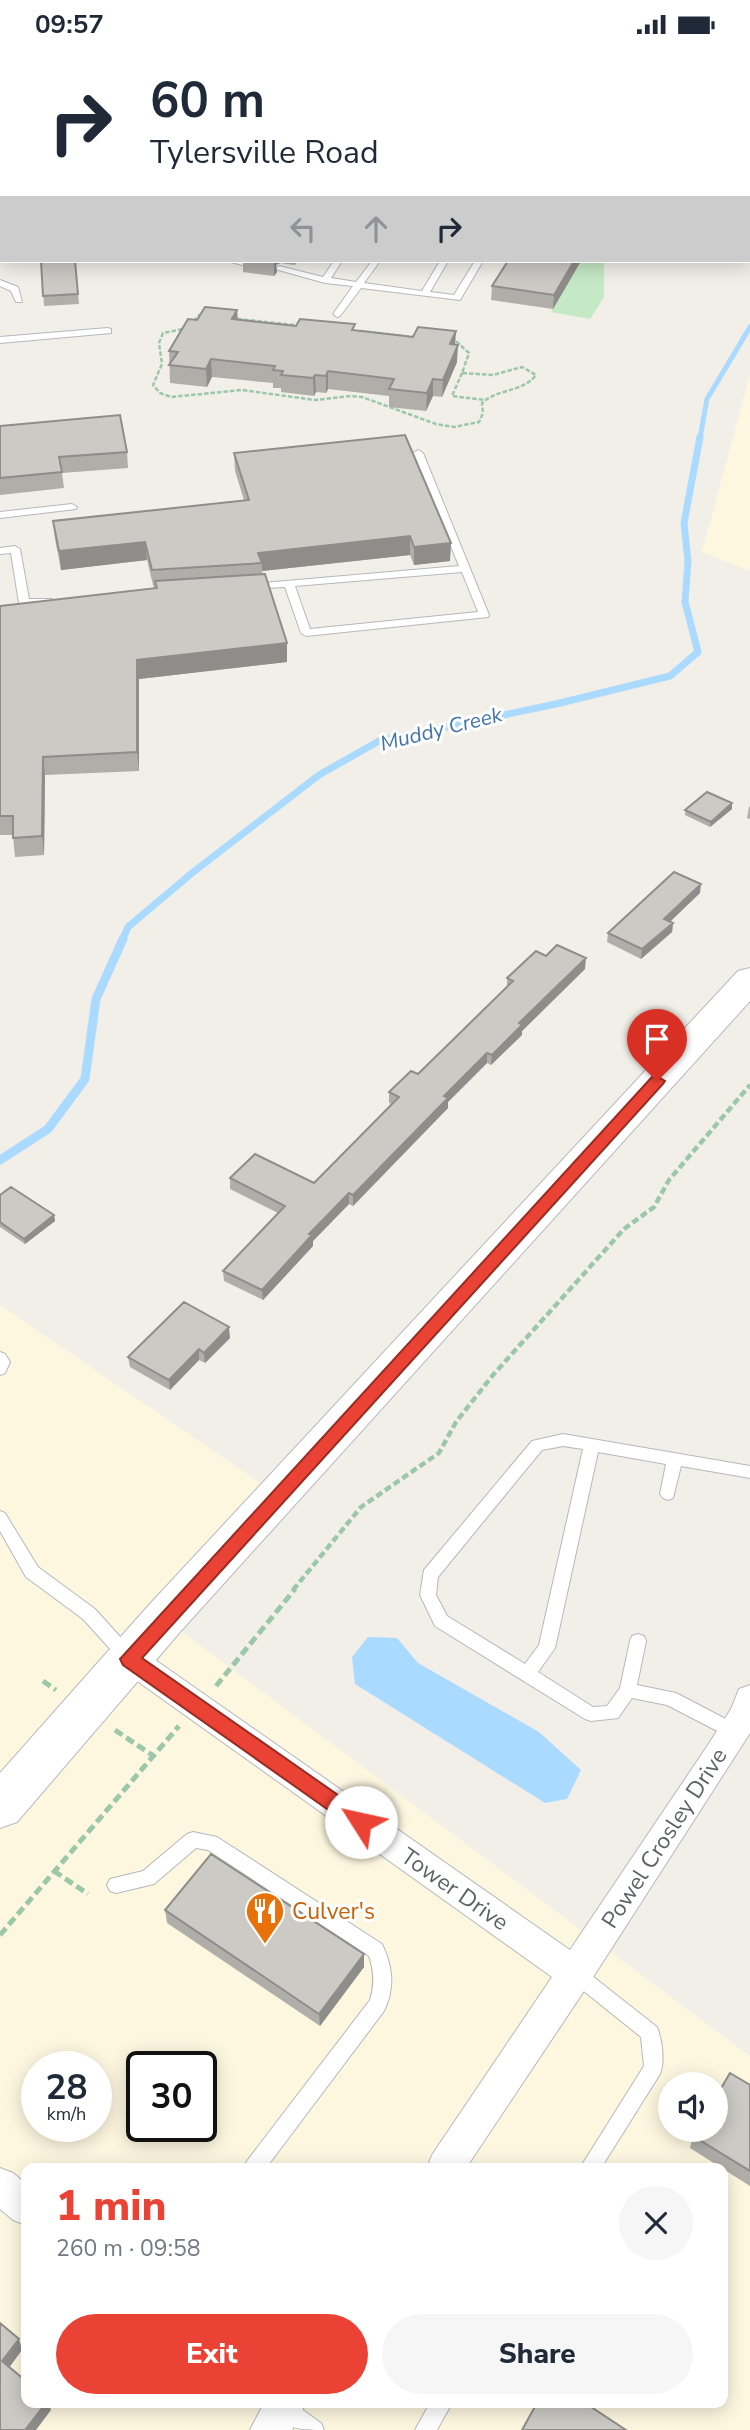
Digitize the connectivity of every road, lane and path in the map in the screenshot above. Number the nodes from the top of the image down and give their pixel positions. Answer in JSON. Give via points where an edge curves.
{"nodes":[{"id":1,"x":243,"y":263,"type":"edge"},
{"id":2,"x":337,"y":263,"type":"edge"},
{"id":3,"x":375,"y":263,"type":"edge"},
{"id":4,"x":443,"y":263,"type":"edge"},
{"id":5,"x":478,"y":263,"type":"edge"},
{"id":6,"x":249,"y":264,"type":"dead end"},
{"id":7,"x":279,"y":269,"type":"dead end"},
{"id":8,"x":325,"y":280,"type":"junction"},
{"id":9,"x":0,"y":283,"type":"edge"},
{"id":10,"x":358,"y":286,"type":"junction"},
{"id":11,"x":425,"y":294,"type":"junction"},
{"id":12,"x":19,"y":300,"type":"dead end"},
{"id":13,"x":337,"y":314,"type":"dead end"},
{"id":14,"x":107,"y":331,"type":"dead end"},
{"id":15,"x":0,"y":340,"type":"edge"},
{"id":16,"x":461,"y":373,"type":"junction"},
{"id":17,"x":485,"y":400,"type":"junction"},
{"id":18,"x":418,"y":453,"type":"dead end"},
{"id":19,"x":72,"y":507,"type":"dead end"},
{"id":20,"x":0,"y":515,"type":"edge"},
{"id":21,"x":0,"y":551,"type":"edge"},
{"id":22,"x":466,"y":569,"type":"junction"},
{"id":23,"x":289,"y":585,"type":"junction"},
{"id":24,"x":236,"y":588,"type":"edge"},
{"id":25,"x":64,"y":600,"type":"edge"},
{"id":26,"x":750,"y":979,"type":"edge"},
{"id":27,"x":750,"y":1085,"type":"edge"},
{"id":28,"x":0,"y":1358,"type":"edge"},
{"id":29,"x":0,"y":1369,"type":"edge"},
{"id":30,"x":592,"y":1445,"type":"junction"},
{"id":31,"x":675,"y":1459,"type":"junction"},
{"id":32,"x":750,"y":1472,"type":"edge"},
{"id":33,"x":668,"y":1494,"type":"dead end"},
{"id":34,"x":0,"y":1517,"type":"edge"},
{"id":35,"x":638,"y":1641,"type":"dead end"},
{"id":36,"x":130,"y":1659,"type":"junction"},
{"id":37,"x":232,"y":1669,"type":"dead end"},
{"id":38,"x":527,"y":1674,"type":"junction"},
{"id":39,"x":628,"y":1690,"type":"junction"},
{"id":40,"x":750,"y":1698,"type":"edge"},
{"id":41,"x":733,"y":1731,"type":"junction"},
{"id":42,"x":152,"y":1755,"type":"dead end"},
{"id":43,"x":0,"y":1807,"type":"edge"},
{"id":44,"x":54,"y":1871,"type":"junction"},
{"id":45,"x":116,"y":1885,"type":"dead end"},
{"id":46,"x":88,"y":1894,"type":"dead end"},
{"id":47,"x":0,"y":1935,"type":"edge"},
{"id":48,"x":576,"y":1974,"type":"junction"},
{"id":49,"x":258,"y":2163,"type":"edge"},
{"id":50,"x":448,"y":2163,"type":"edge"},
{"id":51,"x":593,"y":2163,"type":"edge"},
{"id":52,"x":0,"y":2186,"type":"edge"},
{"id":53,"x":21,"y":2203,"type":"edge"},
{"id":54,"x":439,"y":2408,"type":"edge"},
{"id":55,"x":279,"y":2411,"type":"edge"},
{"id":56,"x":314,"y":2430,"type":"edge"},
{"id":57,"x":425,"y":2430,"type":"edge"}],
"edges":[{"from":1,"to":6,"type":"lane"},
{"from":2,"to":8,"type":"lane"},
{"from":3,"to":10,"type":"lane"},
{"from":4,"to":11,"type":"lane"},
{"from":5,"to":11,"type":"lane","via":[[457,298]]},
{"from":7,"to":8,"type":"lane"},
{"from":8,"to":10,"type":"lane"},
{"from":9,"to":12,"type":"lane","via":[[15,289]]},
{"from":10,"to":11,"type":"lane"},
{"from":10,"to":13,"type":"lane"},
{"from":14,"to":15,"type":"lane"},
{"from":16,"to":17,"type":"path","via":[[452,396]]},
{"from":16,"to":17,"type":"path","via":[[497,374],[523,367],[536,375],[520,387]]},
{"from":16,"to":17,"type":"path","via":[[469,353],[457,342],[360,331],[323,336],[304,326],[199,314],[188,328],[163,333],[159,343],[162,364],[152,385],[171,397],[242,390],[316,400],[350,395],[453,427],[479,422]]},
{"from":18,"to":22,"type":"lane"},
{"from":19,"to":20,"type":"lane"},
{"from":21,"to":25,"type":"lane","via":[[15,549],[24,603]]},
{"from":22,"to":23,"type":"lane"},
{"from":22,"to":23,"type":"lane","via":[[484,615],[306,633]]},
{"from":23,"to":24,"type":"lane"},
{"from":26,"to":36,"type":"main road"},
{"from":27,"to":37,"type":"path","via":[[669,1180],[654,1207],[624,1229],[493,1375],[456,1422],[439,1453],[361,1507]]},
{"from":28,"to":29,"type":"lane"},
{"from":30,"to":31,"type":"lane"},
{"from":30,"to":38,"type":"lane","via":[[547,1649]]},
{"from":30,"to":38,"type":"lane","via":[[563,1440],[537,1445],[430,1575],[428,1595],[441,1621]]},
{"from":31,"to":32,"type":"lane"},
{"from":31,"to":33,"type":"lane"},
{"from":34,"to":36,"type":"lane","via":[[32,1572],[89,1614]]},
{"from":35,"to":39,"type":"lane"},
{"from":36,"to":43,"type":"main road"},
{"from":36,"to":48,"type":"street","name":"Tower Drive"},
{"from":38,"to":39,"type":"lane","via":[[592,1714],[612,1713]]},
{"from":39,"to":41,"type":"lane","via":[[670,1698]]},
{"from":40,"to":41,"type":"street","name":"Powel Crosley Drive"},
{"from":41,"to":48,"type":"street","name":"Powel Crosley Drive"},
{"from":42,"to":44,"type":"path"},
{"from":44,"to":46,"type":"path"},
{"from":44,"to":47,"type":"path"},
{"from":45,"to":49,"type":"lane","via":[[148,1878],[193,1840],[211,1843],[376,1950],[385,1987],[378,2005]]},
{"from":48,"to":50,"type":"street"},
{"from":48,"to":51,"type":"lane","via":[[650,2033],[653,2068]]},
{"from":52,"to":53,"type":"street"},
{"from":54,"to":57,"type":"lane"},
{"from":55,"to":56,"type":"lane"}]}
